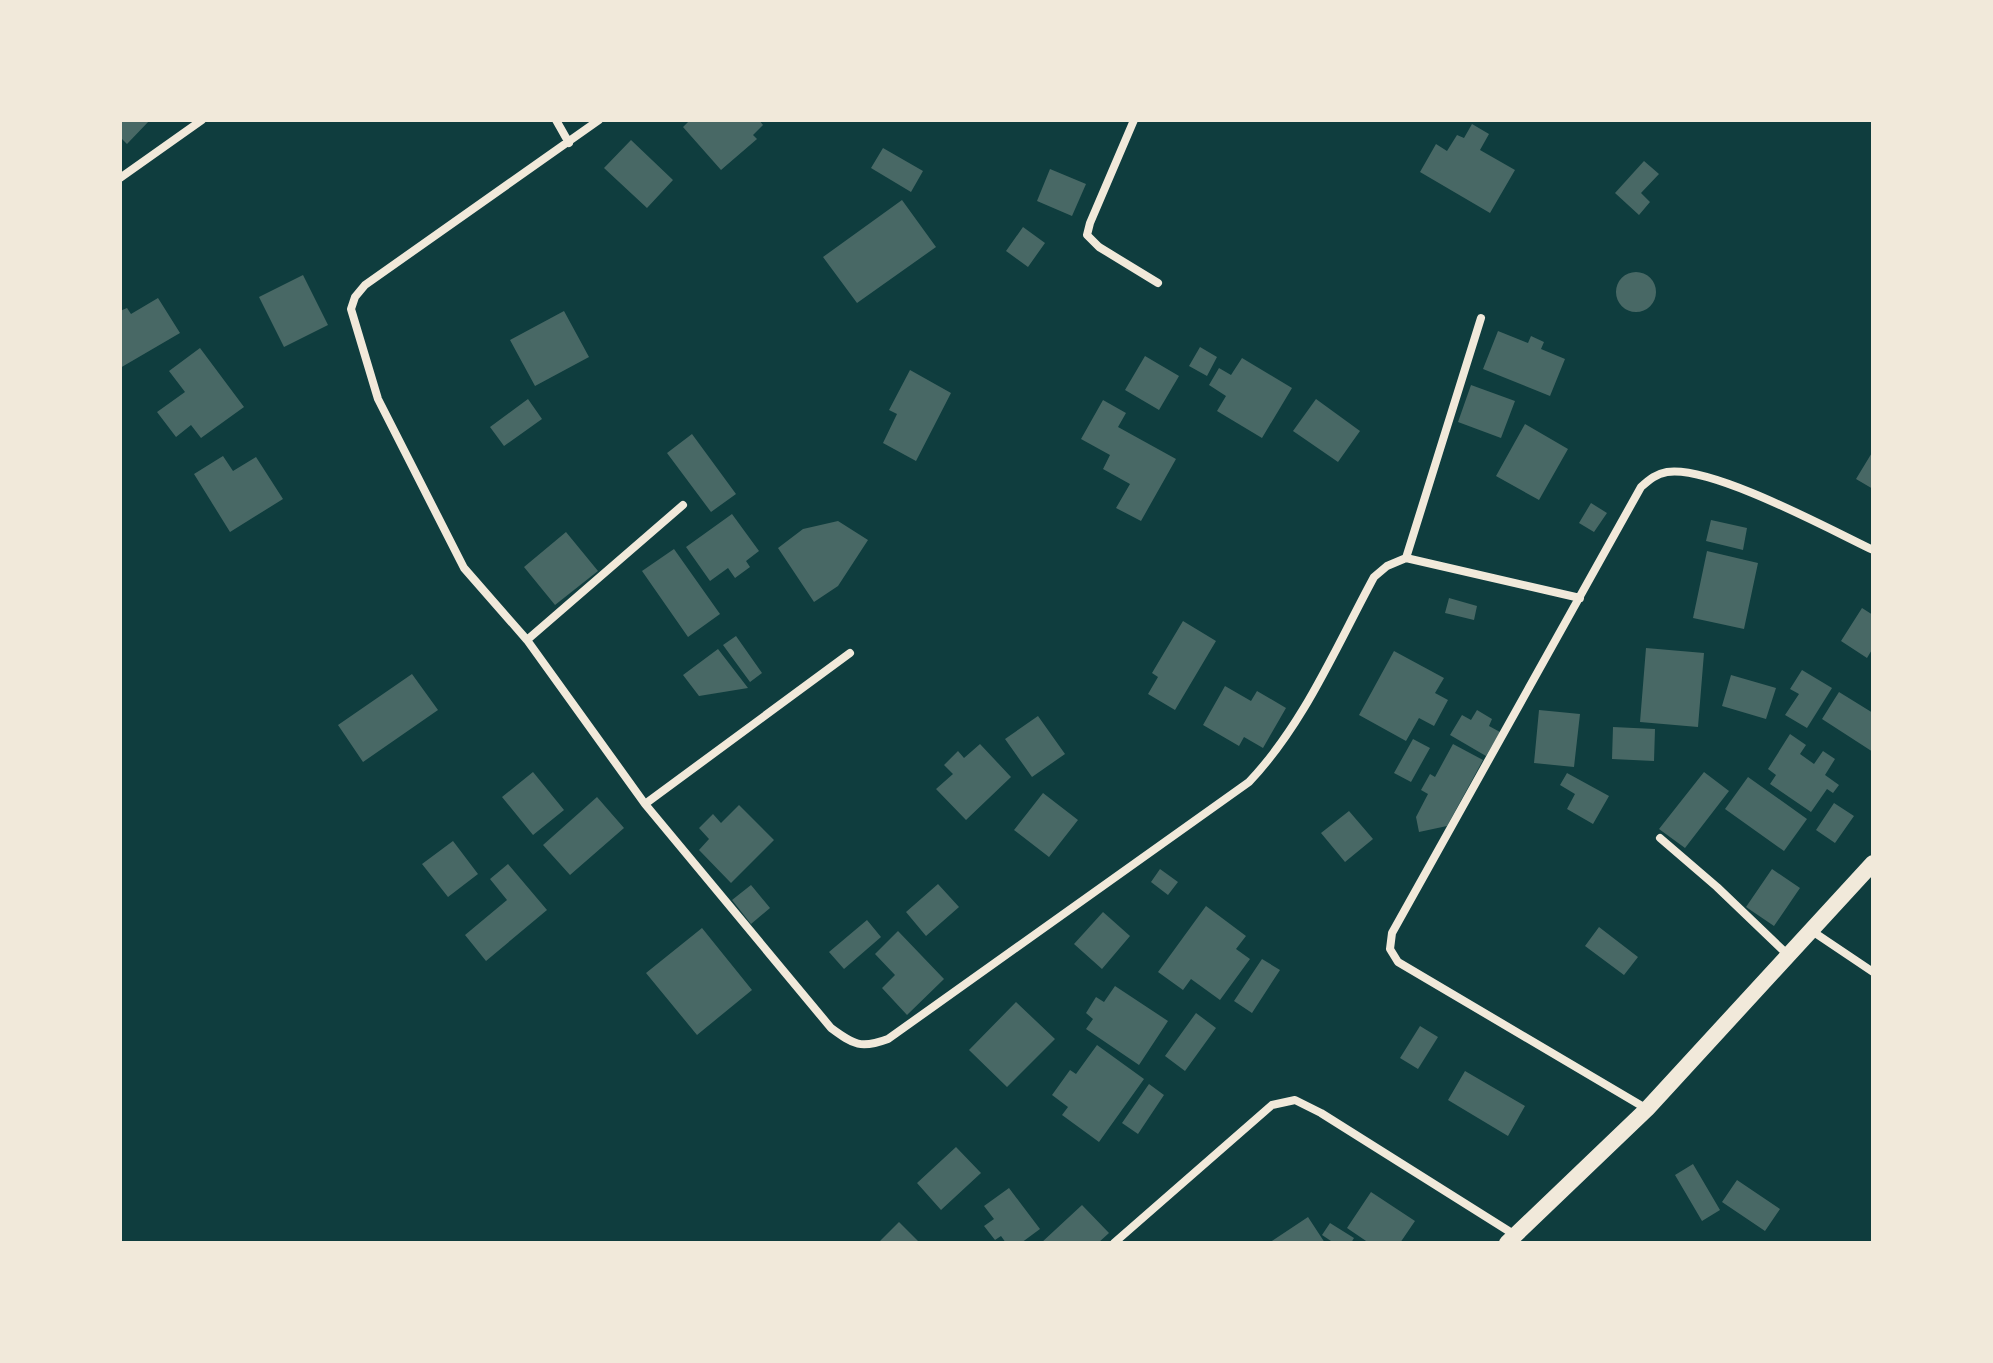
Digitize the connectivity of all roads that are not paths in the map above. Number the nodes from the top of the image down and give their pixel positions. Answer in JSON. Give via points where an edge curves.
{"nodes":[{"id":1,"x":202,"y":120,"type":"edge"},
{"id":2,"x":556,"y":120,"type":"edge"},
{"id":3,"x":599,"y":120,"type":"edge"},
{"id":4,"x":1134,"y":120,"type":"edge"},
{"id":5,"x":569,"y":143,"type":"junction"},
{"id":6,"x":120,"y":178,"type":"edge"},
{"id":7,"x":1158,"y":283,"type":"dead end"},
{"id":8,"x":1481,"y":318,"type":"dead end"},
{"id":9,"x":683,"y":505,"type":"dead end"},
{"id":10,"x":1873,"y":550,"type":"edge"},
{"id":11,"x":1406,"y":558,"type":"junction"},
{"id":12,"x":1580,"y":598,"type":"junction"},
{"id":13,"x":527,"y":640,"type":"junction"},
{"id":14,"x":850,"y":653,"type":"dead end"},
{"id":15,"x":645,"y":804,"type":"junction"},
{"id":16,"x":1660,"y":838,"type":"dead end"},
{"id":17,"x":1873,"y":863,"type":"edge"},
{"id":18,"x":1812,"y":931,"type":"junction"},
{"id":19,"x":1788,"y":955,"type":"junction"},
{"id":20,"x":1873,"y":972,"type":"edge"},
{"id":21,"x":1647,"y":1109,"type":"junction"},
{"id":22,"x":1512,"y":1239,"type":"edge"},
{"id":23,"x":1114,"y":1243,"type":"edge"}],
"edges":[{"from":1,"to":6,"type":"street"},
{"from":2,"to":5,"type":"street"},
{"from":3,"to":5,"type":"street"},
{"from":4,"to":7,"type":"street","via":[[1087,235]]},
{"from":5,"to":13,"type":"street","via":[[365,285],[351,309],[378,399],[451,545],[464,568]]},
{"from":8,"to":11,"type":"street"},
{"from":9,"to":13,"type":"street"},
{"from":10,"to":12,"type":"street","via":[[1722,481],[1671,471],[1641,487]]},
{"from":11,"to":12,"type":"street"},
{"from":11,"to":15,"type":"street","via":[[1374,577],[1294,727],[1249,782],[888,1039],[868,1046],[831,1028]]},
{"from":12,"to":21,"type":"street","via":[[1392,933],[1390,949],[1398,962]]},
{"from":13,"to":15,"type":"street"},
{"from":14,"to":15,"type":"street"},
{"from":16,"to":19,"type":"street"},
{"from":17,"to":18,"type":"main road"},
{"from":18,"to":19,"type":"main road"},
{"from":18,"to":20,"type":"street"},
{"from":19,"to":21,"type":"main road"},
{"from":21,"to":22,"type":"main road"},
{"from":22,"to":23,"type":"street","via":[[1295,1100],[1272,1105]]}]}
